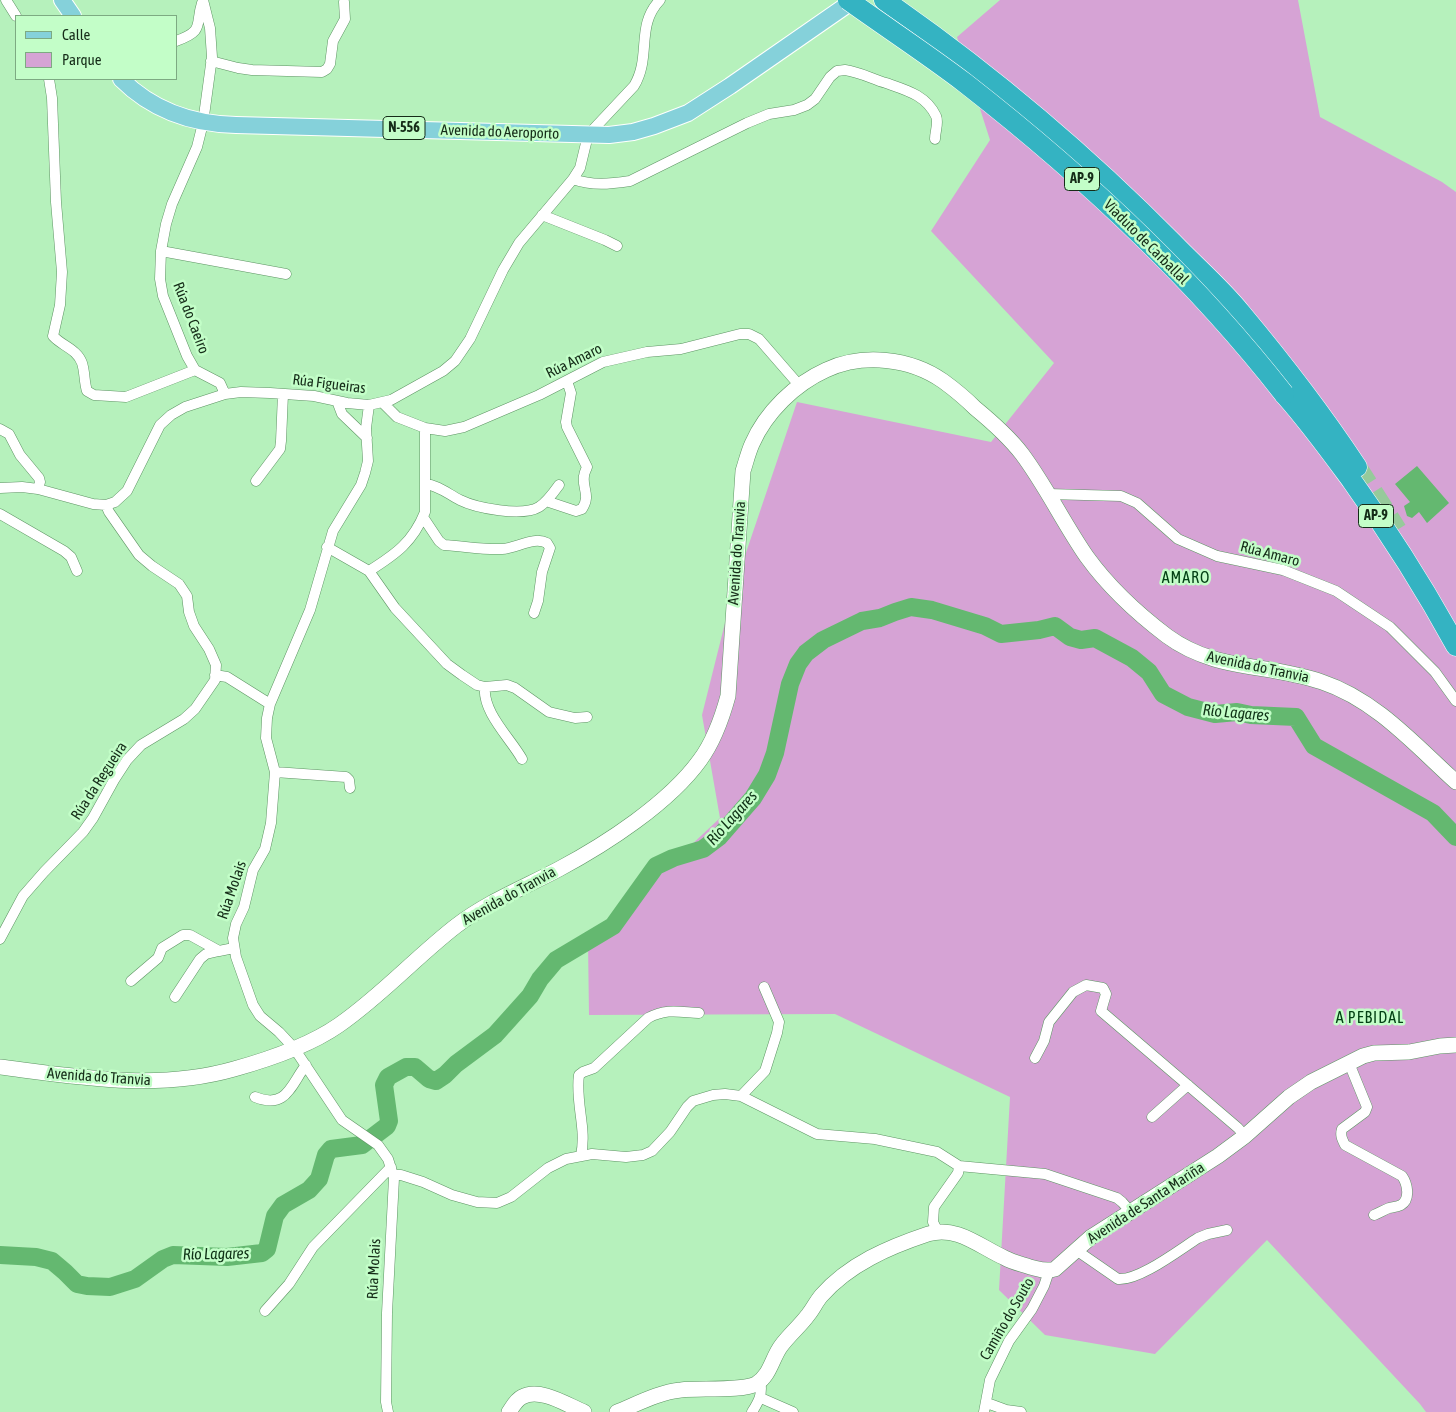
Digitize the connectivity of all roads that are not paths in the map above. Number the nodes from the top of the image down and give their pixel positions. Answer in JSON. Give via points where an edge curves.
{"nodes":[{"id":1,"x":6,"y":0,"type":"edge"},
{"id":2,"x":62,"y":0,"type":"edge"},
{"id":3,"x":203,"y":0,"type":"edge"},
{"id":4,"x":660,"y":0,"type":"edge"},
{"id":5,"x":848,"y":0,"type":"edge"},
{"id":6,"x":854,"y":0,"type":"edge"},
{"id":7,"x":884,"y":0,"type":"edge"},
{"id":8,"x":344,"y":2,"type":"dead end"},
{"id":9,"x":15,"y":15,"type":"edge"},
{"id":10,"x":72,"y":15,"type":"edge"},
{"id":11,"x":178,"y":40,"type":"edge"},
{"id":12,"x":212,"y":61,"type":"junction"},
{"id":13,"x":49,"y":80,"type":"edge"},
{"id":14,"x":122,"y":80,"type":"edge"},
{"id":15,"x":203,"y":123,"type":"junction"},
{"id":16,"x":588,"y":135,"type":"junction"},
{"id":17,"x":935,"y":139,"type":"dead end"},
{"id":18,"x":573,"y":179,"type":"junction"},
{"id":19,"x":542,"y":215,"type":"junction"},
{"id":20,"x":617,"y":246,"type":"dead end"},
{"id":21,"x":161,"y":251,"type":"junction"},
{"id":22,"x":286,"y":274,"type":"dead end"},
{"id":23,"x":195,"y":370,"type":"junction"},
{"id":24,"x":568,"y":381,"type":"junction"},
{"id":25,"x":799,"y":386,"type":"junction"},
{"id":26,"x":1289,"y":387,"type":"junction"},
{"id":27,"x":225,"y":394,"type":"junction"},
{"id":28,"x":283,"y":394,"type":"junction"},
{"id":29,"x":337,"y":401,"type":"junction"},
{"id":30,"x":383,"y":403,"type":"junction"},
{"id":31,"x":369,"y":405,"type":"junction"},
{"id":32,"x":424,"y":428,"type":"junction"},
{"id":33,"x":0,"y":429,"type":"edge"},
{"id":34,"x":367,"y":438,"type":"junction"},
{"id":35,"x":1357,"y":467,"type":"tunnel mouth"},
{"id":36,"x":256,"y":481,"type":"dead end"},
{"id":37,"x":425,"y":484,"type":"junction"},
{"id":38,"x":560,"y":484,"type":"dead end"},
{"id":39,"x":0,"y":488,"type":"edge"},
{"id":40,"x":38,"y":489,"type":"junction"},
{"id":41,"x":1048,"y":494,"type":"junction"},
{"id":42,"x":546,"y":501,"type":"junction"},
{"id":43,"x":106,"y":506,"type":"junction"},
{"id":44,"x":0,"y":514,"type":"edge"},
{"id":45,"x":423,"y":517,"type":"junction"},
{"id":46,"x":328,"y":547,"type":"junction"},
{"id":47,"x":77,"y":571,"type":"dead end"},
{"id":48,"x":369,"y":571,"type":"junction"},
{"id":49,"x":1437,"y":593,"type":"dead end"},
{"id":50,"x":534,"y":613,"type":"dead end"},
{"id":51,"x":1456,"y":625,"type":"edge"},
{"id":52,"x":1456,"y":646,"type":"edge"},
{"id":53,"x":215,"y":675,"type":"junction"},
{"id":54,"x":485,"y":687,"type":"junction"},
{"id":55,"x":1456,"y":701,"type":"edge"},
{"id":56,"x":270,"y":704,"type":"junction"},
{"id":57,"x":587,"y":717,"type":"dead end"},
{"id":58,"x":522,"y":759,"type":"dead end"},
{"id":59,"x":275,"y":772,"type":"junction"},
{"id":60,"x":1456,"y":782,"type":"edge"},
{"id":61,"x":350,"y":788,"type":"dead end"},
{"id":62,"x":0,"y":939,"type":"edge"},
{"id":63,"x":234,"y":948,"type":"junction"},
{"id":64,"x":219,"y":952,"type":"junction"},
{"id":65,"x":131,"y":981,"type":"dead end"},
{"id":66,"x":764,"y":987,"type":"dead end"},
{"id":67,"x":175,"y":997,"type":"dead end"},
{"id":68,"x":699,"y":1012,"type":"dead end"},
{"id":69,"x":1456,"y":1045,"type":"edge"},
{"id":70,"x":294,"y":1048,"type":"junction"},
{"id":71,"x":1035,"y":1058,"type":"dead end"},
{"id":72,"x":1349,"y":1063,"type":"junction"},
{"id":73,"x":306,"y":1065,"type":"junction"},
{"id":74,"x":0,"y":1067,"type":"edge"},
{"id":75,"x":1188,"y":1085,"type":"junction"},
{"id":76,"x":741,"y":1096,"type":"junction"},
{"id":77,"x":255,"y":1097,"type":"dead end"},
{"id":78,"x":1152,"y":1117,"type":"dead end"},
{"id":79,"x":1245,"y":1136,"type":"junction"},
{"id":80,"x":581,"y":1155,"type":"junction"},
{"id":81,"x":959,"y":1166,"type":"junction"},
{"id":82,"x":392,"y":1171,"type":"junction"},
{"id":83,"x":1130,"y":1211,"type":"junction"},
{"id":84,"x":1374,"y":1215,"type":"dead end"},
{"id":85,"x":1227,"y":1230,"type":"dead end"},
{"id":86,"x":938,"y":1232,"type":"junction"},
{"id":87,"x":1076,"y":1250,"type":"junction"},
{"id":88,"x":1049,"y":1271,"type":"junction"},
{"id":89,"x":265,"y":1311,"type":"dead end"},
{"id":90,"x":760,"y":1380,"type":"junction"},
{"id":91,"x":761,"y":1398,"type":"junction"},
{"id":92,"x":986,"y":1407,"type":"edge"},
{"id":93,"x":388,"y":1412,"type":"edge"},
{"id":94,"x":509,"y":1412,"type":"edge"},
{"id":95,"x":584,"y":1412,"type":"edge"},
{"id":96,"x":617,"y":1412,"type":"edge"},
{"id":97,"x":752,"y":1412,"type":"edge"},
{"id":98,"x":793,"y":1412,"type":"edge"},
{"id":99,"x":1021,"y":1412,"type":"edge"}],
"edges":[{"from":1,"to":9,"type":"street"},
{"from":2,"to":10,"type":"main road"},
{"from":3,"to":11,"type":"street","via":[[196,30]]},
{"from":3,"to":12,"type":"street","name":"Rúa do Caeiro","via":[[212,41]]},
{"from":4,"to":16,"type":"street","name":"Rúa Figueiras","via":[[645,26],[644,63],[640,77]]},
{"from":5,"to":26,"type":"highway","name":"Viaduto de Carballal","number":"AP-9","bridge":true,"via":[[964,83],[1078,175],[1156,249]]},
{"from":6,"to":16,"type":"main road","name":"Avenida do Aeroporto","number":"N-556","via":[[688,113],[633,132]]},
{"from":7,"to":26,"type":"highway","name":"Viaduto de Carballal","number":"AP-9","via":[[984,74],[1132,202],[1240,312]]},
{"from":8,"to":12,"type":"street","via":[[345,19],[333,41],[330,64],[322,72],[252,70]]},
{"from":12,"to":15,"type":"street","name":"Rúa do Caeiro"},
{"from":13,"to":23,"type":"street","via":[[62,272],[60,305],[53,336],[80,358],[87,391],[94,395],[126,397]]},
{"from":14,"to":15,"type":"main road","name":"Avenida do Aeroporto","number":"N-556","via":[[156,105],[182,118]]},
{"from":15,"to":16,"type":"main road","name":"Avenida do Aeroporto","number":"N-556"},
{"from":15,"to":21,"type":"street","name":"Rúa do Caeiro","via":[[197,147],[172,204]]},
{"from":16,"to":18,"type":"street","name":"Rúa Figueiras","via":[[580,168]]},
{"from":17,"to":18,"type":"street","via":[[937,117],[916,94],[845,70],[830,77],[807,105],[747,123],[630,181],[594,184]]},
{"from":18,"to":19,"type":"street","name":"Rúa Figueiras"},
{"from":19,"to":20,"type":"street"},
{"from":19,"to":30,"type":"street","name":"Rúa Figueiras","via":[[502,270],[470,339],[455,361],[443,371]]},
{"from":21,"to":22,"type":"street"},
{"from":21,"to":23,"type":"street","name":"Rúa do Caeiro","via":[[163,296]]},
{"from":23,"to":27,"type":"street","name":"Rúa do Caeiro","via":[[220,383]]},
{"from":24,"to":25,"type":"street","name":"Rúa Amaro","via":[[603,362],[620,357],[681,349],[749,334],[759,339]]},
{"from":24,"to":32,"type":"street","name":"Rúa Amaro","via":[[464,427],[444,431]]},
{"from":24,"to":42,"type":"street","via":[[571,393],[566,422],[587,467],[584,476],[586,503],[582,510],[576,511]]},
{"from":25,"to":41,"type":"main road","name":"Avenida do Tranvia","via":[[833,366],[858,361],[893,361],[921,369],[961,396],[1012,442]]},
{"from":25,"to":70,"type":"main road","name":"Avenida do Tranvia","via":[[766,421],[752,443],[743,471],[728,696],[714,736],[701,759],[662,799],[605,843],[483,908],[456,926],[339,1025]]},
{"from":26,"to":35,"type":"highway","number":"AP-9","via":[[1331,428]]},
{"from":26,"to":52,"type":"highway","number":"AP-9","via":[[1309,422],[1391,536]]},
{"from":27,"to":28,"type":"street","name":"Rúa Figueiras"},
{"from":27,"to":43,"type":"street","name":"Rúa Figueiras","via":[[185,407],[160,425],[127,491],[116,502]]},
{"from":28,"to":29,"type":"street","name":"Rúa Figueiras"},
{"from":28,"to":36,"type":"street","via":[[280,449]]},
{"from":29,"to":31,"type":"street","name":"Rúa Figueiras"},
{"from":29,"to":34,"type":"street","via":[[346,419]]},
{"from":30,"to":31,"type":"street","name":"Rúa Figueiras"},
{"from":30,"to":32,"type":"street","name":"Rúa Amaro","via":[[397,417]]},
{"from":31,"to":34,"type":"street","name":"Rúa Molais"},
{"from":32,"to":37,"type":"street"},
{"from":33,"to":40,"type":"street","via":[[9,434],[20,455],[39,478]]},
{"from":34,"to":46,"type":"street","name":"Rúa Molais","via":[[368,461],[361,485],[333,531]]},
{"from":37,"to":42,"type":"street","via":[[490,510],[523,511],[538,508]]},
{"from":37,"to":45,"type":"street"},
{"from":38,"to":42,"type":"street"},
{"from":39,"to":40,"type":"street"},
{"from":40,"to":43,"type":"street"},
{"from":41,"to":55,"type":"street","name":"Rúa Amaro","via":[[1121,496],[1137,504],[1178,539],[1217,556],[1283,570],[1336,591],[1390,627],[1435,672]]},
{"from":41,"to":60,"type":"main road","name":"Avenida do Tranvia","via":[[1088,558],[1115,589],[1165,634],[1213,659],[1323,682],[1364,701]]},
{"from":43,"to":53,"type":"street","via":[[139,555],[179,584],[187,596],[194,626],[210,649],[216,665]]},
{"from":44,"to":47,"type":"street","via":[[64,551],[72,557]]},
{"from":45,"to":48,"type":"street","via":[[398,552]]},
{"from":45,"to":50,"type":"street","via":[[444,545],[502,549],[536,540],[547,543],[550,548]]},
{"from":46,"to":48,"type":"street"},
{"from":46,"to":56,"type":"street","name":"Rúa Molais","via":[[310,610]]},
{"from":48,"to":54,"type":"street","via":[[395,608],[447,664]]},
{"from":49,"to":51,"type":"highway"},
{"from":53,"to":56,"type":"street","via":[[227,677]]},
{"from":53,"to":62,"type":"street","name":"Rúa da Regueira","via":[[215,680],[195,709],[141,744],[127,760],[83,832],[23,896]]},
{"from":54,"to":57,"type":"street","via":[[507,685],[549,712],[575,718]]},
{"from":54,"to":58,"type":"street","via":[[484,695],[499,728]]},
{"from":56,"to":59,"type":"street","name":"Rúa Molais","via":[[266,738]]},
{"from":59,"to":61,"type":"street","via":[[346,777]]},
{"from":59,"to":63,"type":"street","name":"Rúa Molais","via":[[271,823],[265,849],[253,870],[244,907],[236,924]]},
{"from":63,"to":64,"type":"street"},
{"from":63,"to":70,"type":"street","name":"Rúa Molais","via":[[260,1016]]},
{"from":64,"to":65,"type":"street","via":[[190,935],[183,935],[162,948],[158,958]]},
{"from":64,"to":67,"type":"street","via":[[206,954],[200,959]]},
{"from":66,"to":76,"type":"street","via":[[779,1022],[777,1033],[765,1071]]},
{"from":68,"to":80,"type":"street","via":[[659,1012],[648,1018],[594,1068],[579,1075]]},
{"from":69,"to":72,"type":"main road","name":"Avenida de Santa Mariña","via":[[1374,1053]]},
{"from":70,"to":73,"type":"street","name":"Rúa Molais"},
{"from":70,"to":74,"type":"main road","name":"Avenida do Tranvia","via":[[203,1077],[160,1081],[80,1078]]},
{"from":71,"to":75,"type":"street","via":[[1049,1022],[1073,992],[1086,985],[1103,988],[1106,994],[1101,1010]]},
{"from":72,"to":79,"type":"main road","name":"Avenida de Santa Mariña","via":[[1289,1097]]},
{"from":72,"to":84,"type":"street","via":[[1367,1107],[1365,1112],[1342,1128],[1342,1140],[1345,1145],[1406,1181],[1405,1201]]},
{"from":73,"to":77,"type":"street","via":[[285,1095],[268,1101]]},
{"from":73,"to":82,"type":"street","name":"Rúa Molais","via":[[342,1120],[378,1145],[388,1158]]},
{"from":75,"to":78,"type":"street"},
{"from":75,"to":79,"type":"street"},
{"from":76,"to":80,"type":"street","via":[[713,1095],[693,1101],[670,1132],[652,1151],[643,1155]]},
{"from":76,"to":81,"type":"street","via":[[817,1134],[875,1139],[937,1152]]},
{"from":79,"to":83,"type":"main road","name":"Avenida de Santa Mariña"},
{"from":80,"to":82,"type":"street","via":[[548,1168],[497,1203],[477,1202],[452,1195]]},
{"from":81,"to":83,"type":"street","via":[[1045,1174],[1117,1198]]},
{"from":81,"to":86,"type":"street","via":[[958,1173],[934,1207],[933,1222]]},
{"from":82,"to":89,"type":"street","via":[[313,1247],[289,1284]]},
{"from":82,"to":93,"type":"street","name":"Rúa Molais","via":[[387,1313]]},
{"from":83,"to":87,"type":"main road","name":"Avenida de Santa Mariña"},
{"from":85,"to":87,"type":"street","via":[[1198,1238],[1139,1275],[1125,1279],[1118,1278]]},
{"from":86,"to":88,"type":"main road","via":[[965,1236],[1005,1259]]},
{"from":86,"to":90,"type":"main road","via":[[871,1256],[838,1280],[780,1347]]},
{"from":87,"to":88,"type":"main road","name":"Avenida de Santa Mariña"},
{"from":88,"to":92,"type":"street","name":"Camiño do Souto","via":[[1032,1309],[1009,1341],[990,1380]]},
{"from":90,"to":91,"type":"street"},
{"from":90,"to":96,"type":"main road","via":[[751,1386],[664,1393]]},
{"from":91,"to":97,"type":"street"},
{"from":91,"to":98,"type":"street"},
{"from":92,"to":99,"type":"street"},
{"from":94,"to":95,"type":"main road","via":[[523,1396],[533,1394]]}]}
